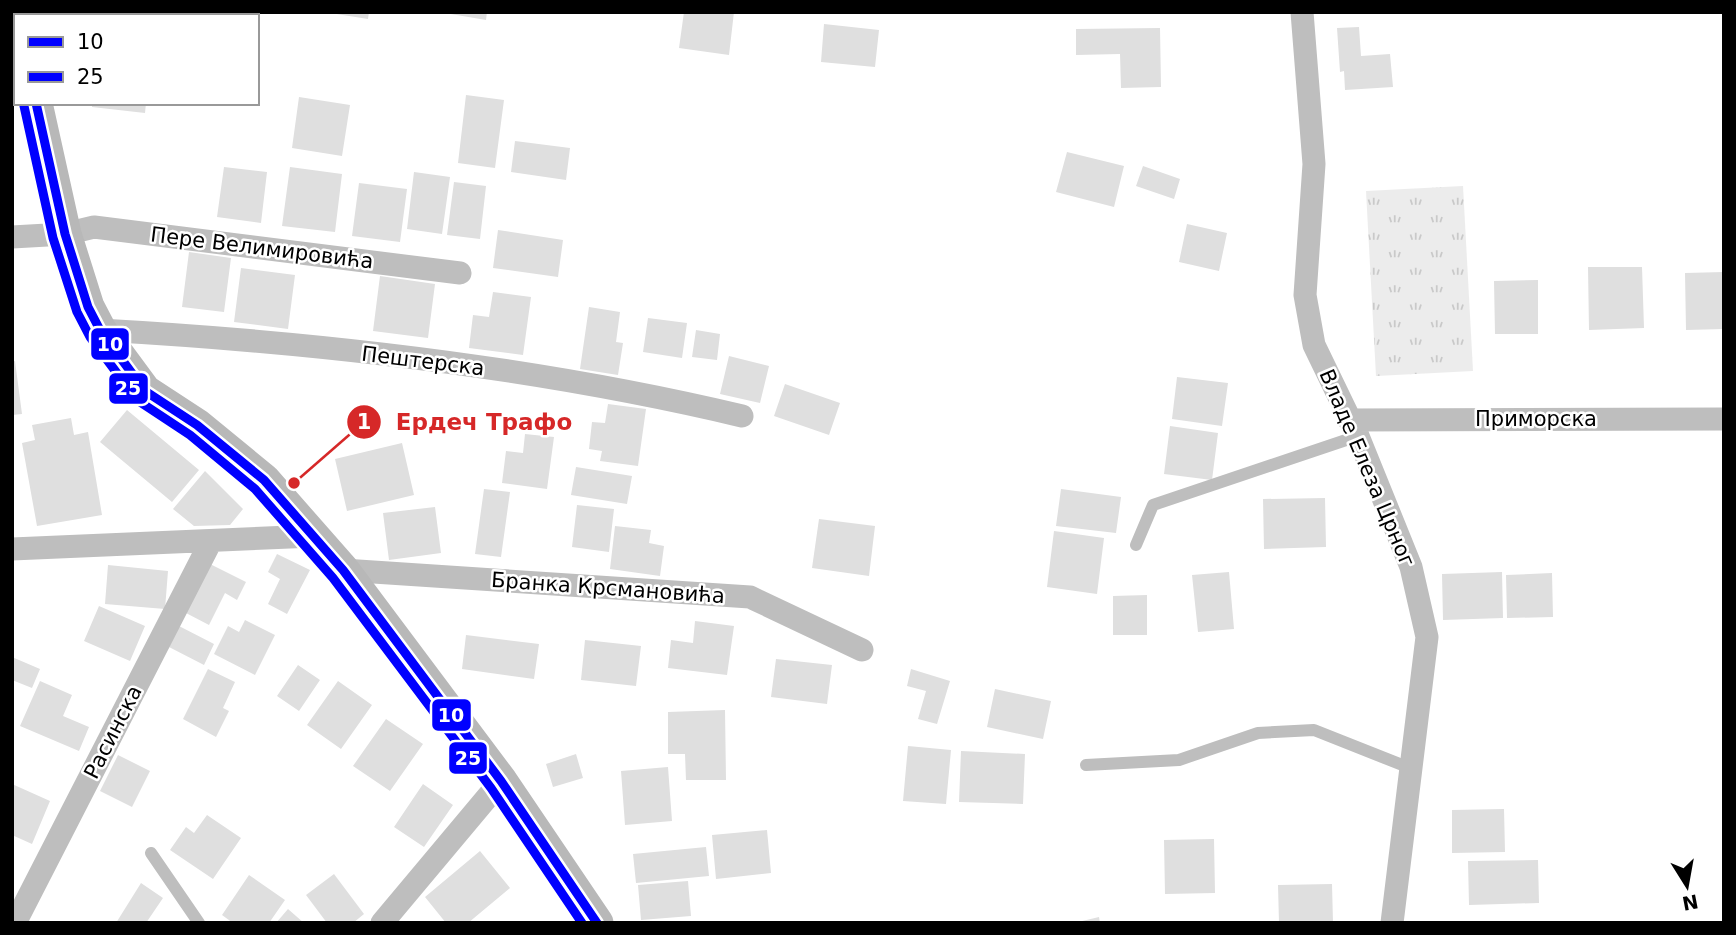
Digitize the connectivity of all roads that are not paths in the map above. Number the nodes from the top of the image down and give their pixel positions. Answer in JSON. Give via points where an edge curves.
{"nodes":[{"id":1,"x":1302,"y":12,"type":"edge"},
{"id":2,"x":36,"y":105,"type":"edge"},
{"id":3,"x":65,"y":234,"type":"junction"},
{"id":4,"x":12,"y":237,"type":"edge"},
{"id":5,"x":460,"y":273,"type":"dead end"},
{"id":6,"x":100,"y":330,"type":"junction"},
{"id":7,"x":742,"y":416,"type":"dead end"},
{"id":8,"x":1724,"y":419,"type":"edge"},
{"id":9,"x":1353,"y":428,"type":"junction"},
{"id":10,"x":314,"y":536,"type":"junction"},
{"id":11,"x":211,"y":541,"type":"junction"},
{"id":12,"x":1136,"y":545,"type":"dead end"},
{"id":13,"x":12,"y":548,"type":"edge"},
{"id":14,"x":343,"y":570,"type":"junction"},
{"id":15,"x":862,"y":650,"type":"dead end"},
{"id":16,"x":1086,"y":765,"type":"dead end"},
{"id":17,"x":1410,"y":768,"type":"junction"},
{"id":18,"x":501,"y":781,"type":"junction"},
{"id":19,"x":151,"y":853,"type":"dead end"},
{"id":20,"x":15,"y":923,"type":"edge"},
{"id":21,"x":199,"y":923,"type":"edge"},
{"id":22,"x":382,"y":923,"type":"edge"},
{"id":23,"x":597,"y":923,"type":"edge"},
{"id":24,"x":1392,"y":923,"type":"edge"}],
"edges":[{"from":1,"to":9,"type":"street","name":"Владе Елеза Црног","via":[[1314,164],[1305,295],[1314,345]]},
{"from":2,"to":3,"type":"street"},
{"from":3,"to":4,"type":"street","name":"Пере Велимировића"},
{"from":3,"to":5,"type":"street","name":"Пере Велимировића","via":[[94,227]]},
{"from":3,"to":6,"type":"street"},
{"from":6,"to":7,"type":"street","name":"Пештерска","via":[[311,347],[490,369],[636,391]]},
{"from":6,"to":10,"type":"street","via":[[145,391],[197,425],[264,480]]},
{"from":8,"to":9,"type":"street","name":"Приморска"},
{"from":9,"to":12,"type":"lane","via":[[1153,505]]},
{"from":9,"to":17,"type":"street","name":"Владе Елеза Црног","via":[[1411,567],[1427,637]]},
{"from":10,"to":11,"type":"street"},
{"from":10,"to":14,"type":"street"},
{"from":11,"to":13,"type":"street"},
{"from":11,"to":20,"type":"street","name":"Расинска"},
{"from":14,"to":15,"type":"street","name":"Бранка Крсмановића","via":[[751,597]]},
{"from":14,"to":18,"type":"street"},
{"from":16,"to":17,"type":"lane","via":[[1179,760],[1258,733],[1314,730]]},
{"from":17,"to":24,"type":"street","name":"Владе Елеза Црног"},
{"from":18,"to":22,"type":"street"},
{"from":18,"to":23,"type":"street"},
{"from":19,"to":21,"type":"lane"}]}
